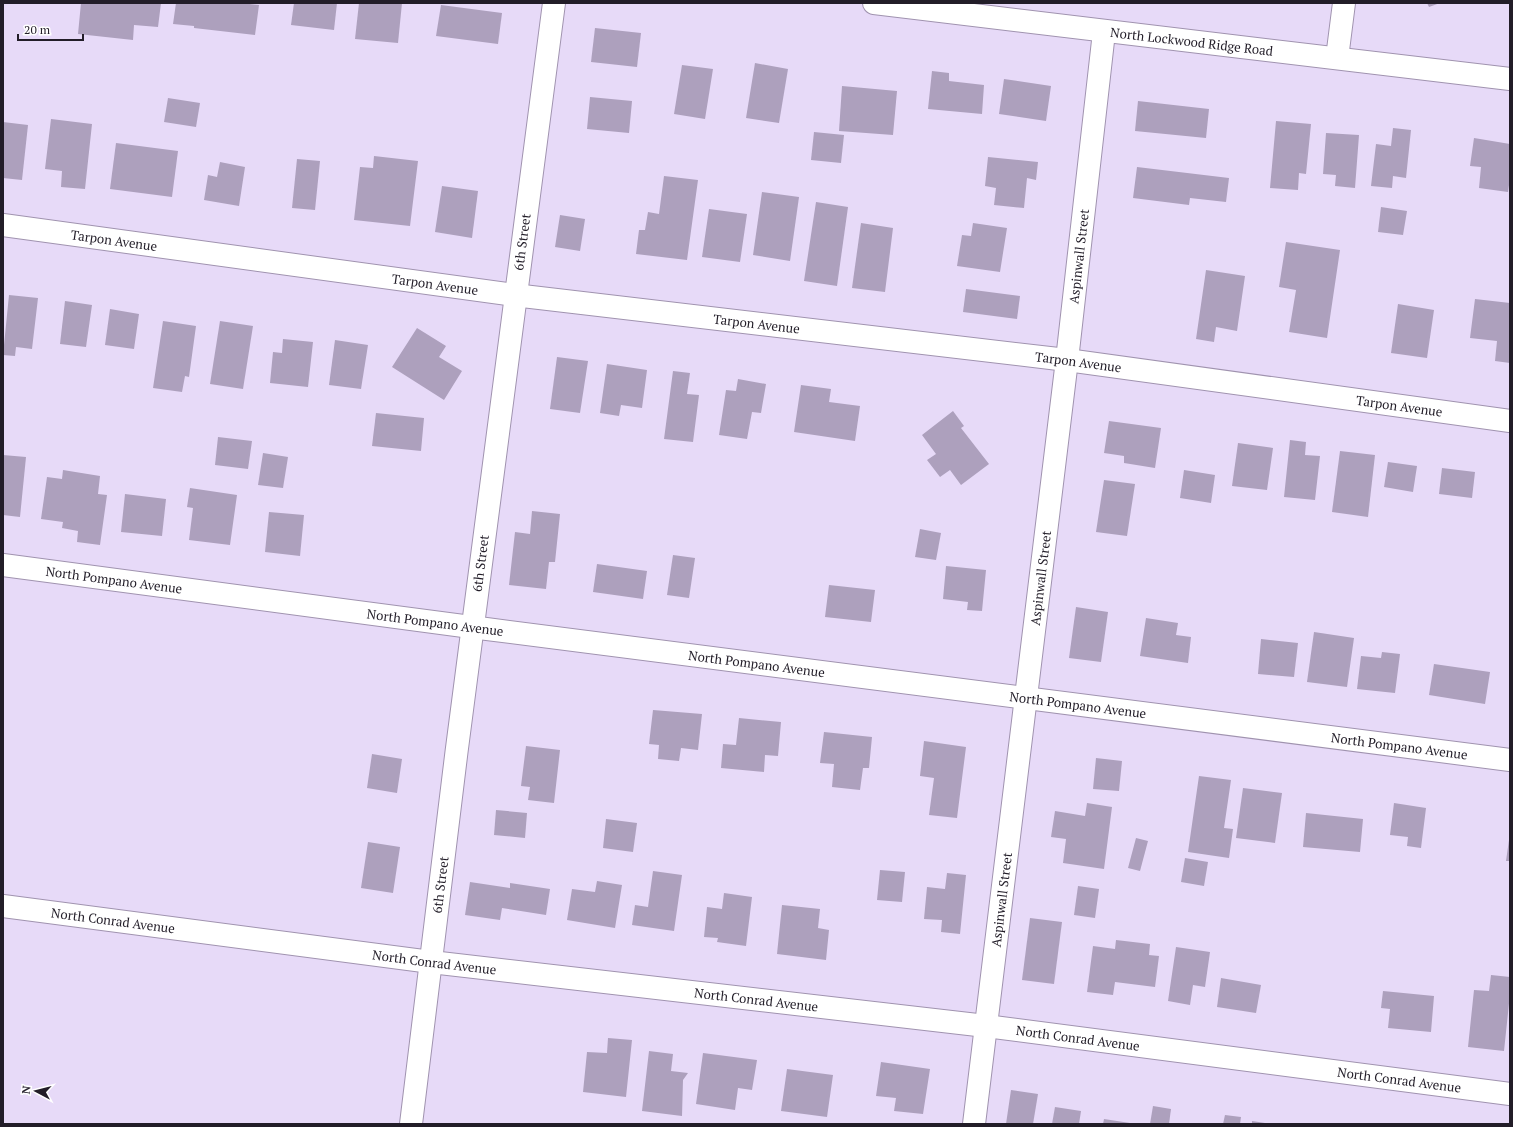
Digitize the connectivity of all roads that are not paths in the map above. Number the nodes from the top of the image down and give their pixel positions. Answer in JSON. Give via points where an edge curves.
{"nodes":[{"id":1,"x":554,"y":3,"type":"edge"},
{"id":2,"x":874,"y":3,"type":"edge"},
{"id":3,"x":1344,"y":3,"type":"edge"},
{"id":4,"x":1104,"y":32,"type":"junction"},
{"id":5,"x":1338,"y":58,"type":"junction"},
{"id":6,"x":1510,"y":80,"type":"edge"},
{"id":7,"x":3,"y":226,"type":"edge"},
{"id":8,"x":514,"y":295,"type":"junction"},
{"id":9,"x":1067,"y":360,"type":"junction"},
{"id":10,"x":1510,"y":421,"type":"edge"},
{"id":11,"x":3,"y":565,"type":"edge"},
{"id":12,"x":471,"y":627,"type":"junction"},
{"id":13,"x":1025,"y":697,"type":"junction"},
{"id":14,"x":1510,"y":760,"type":"edge"},
{"id":15,"x":3,"y":906,"type":"edge"},
{"id":16,"x":431,"y":962,"type":"junction"},
{"id":17,"x":986,"y":1026,"type":"junction"},
{"id":18,"x":1510,"y":1094,"type":"edge"},
{"id":19,"x":411,"y":1124,"type":"edge"},
{"id":20,"x":974,"y":1124,"type":"edge"}],
"edges":[{"from":1,"to":8,"type":"street","name":"6th Street"},
{"from":2,"to":4,"type":"street","name":"North Lockwood Ridge Road"},
{"from":3,"to":5,"type":"street"},
{"from":4,"to":5,"type":"street","name":"North Lockwood Ridge Road"},
{"from":4,"to":9,"type":"street","name":"Aspinwall Street"},
{"from":5,"to":6,"type":"street","name":"North Lockwood Ridge Road"},
{"from":7,"to":8,"type":"street","name":"Tarpon Avenue"},
{"from":8,"to":9,"type":"street","name":"Tarpon Avenue"},
{"from":8,"to":12,"type":"street","name":"6th Street"},
{"from":9,"to":10,"type":"street","name":"Tarpon Avenue"},
{"from":9,"to":13,"type":"street","name":"Aspinwall Street"},
{"from":11,"to":12,"type":"street","name":"North Pompano Avenue"},
{"from":12,"to":13,"type":"street","name":"North Pompano Avenue"},
{"from":12,"to":16,"type":"street","name":"6th Street"},
{"from":13,"to":14,"type":"street","name":"North Pompano Avenue"},
{"from":13,"to":17,"type":"street","name":"Aspinwall Street"},
{"from":15,"to":16,"type":"street","name":"North Conrad Avenue"},
{"from":16,"to":17,"type":"street","name":"North Conrad Avenue"},
{"from":16,"to":19,"type":"street","name":"6th Street"},
{"from":17,"to":18,"type":"street","name":"North Conrad Avenue"},
{"from":17,"to":20,"type":"street","name":"Aspinwall Street"}]}
